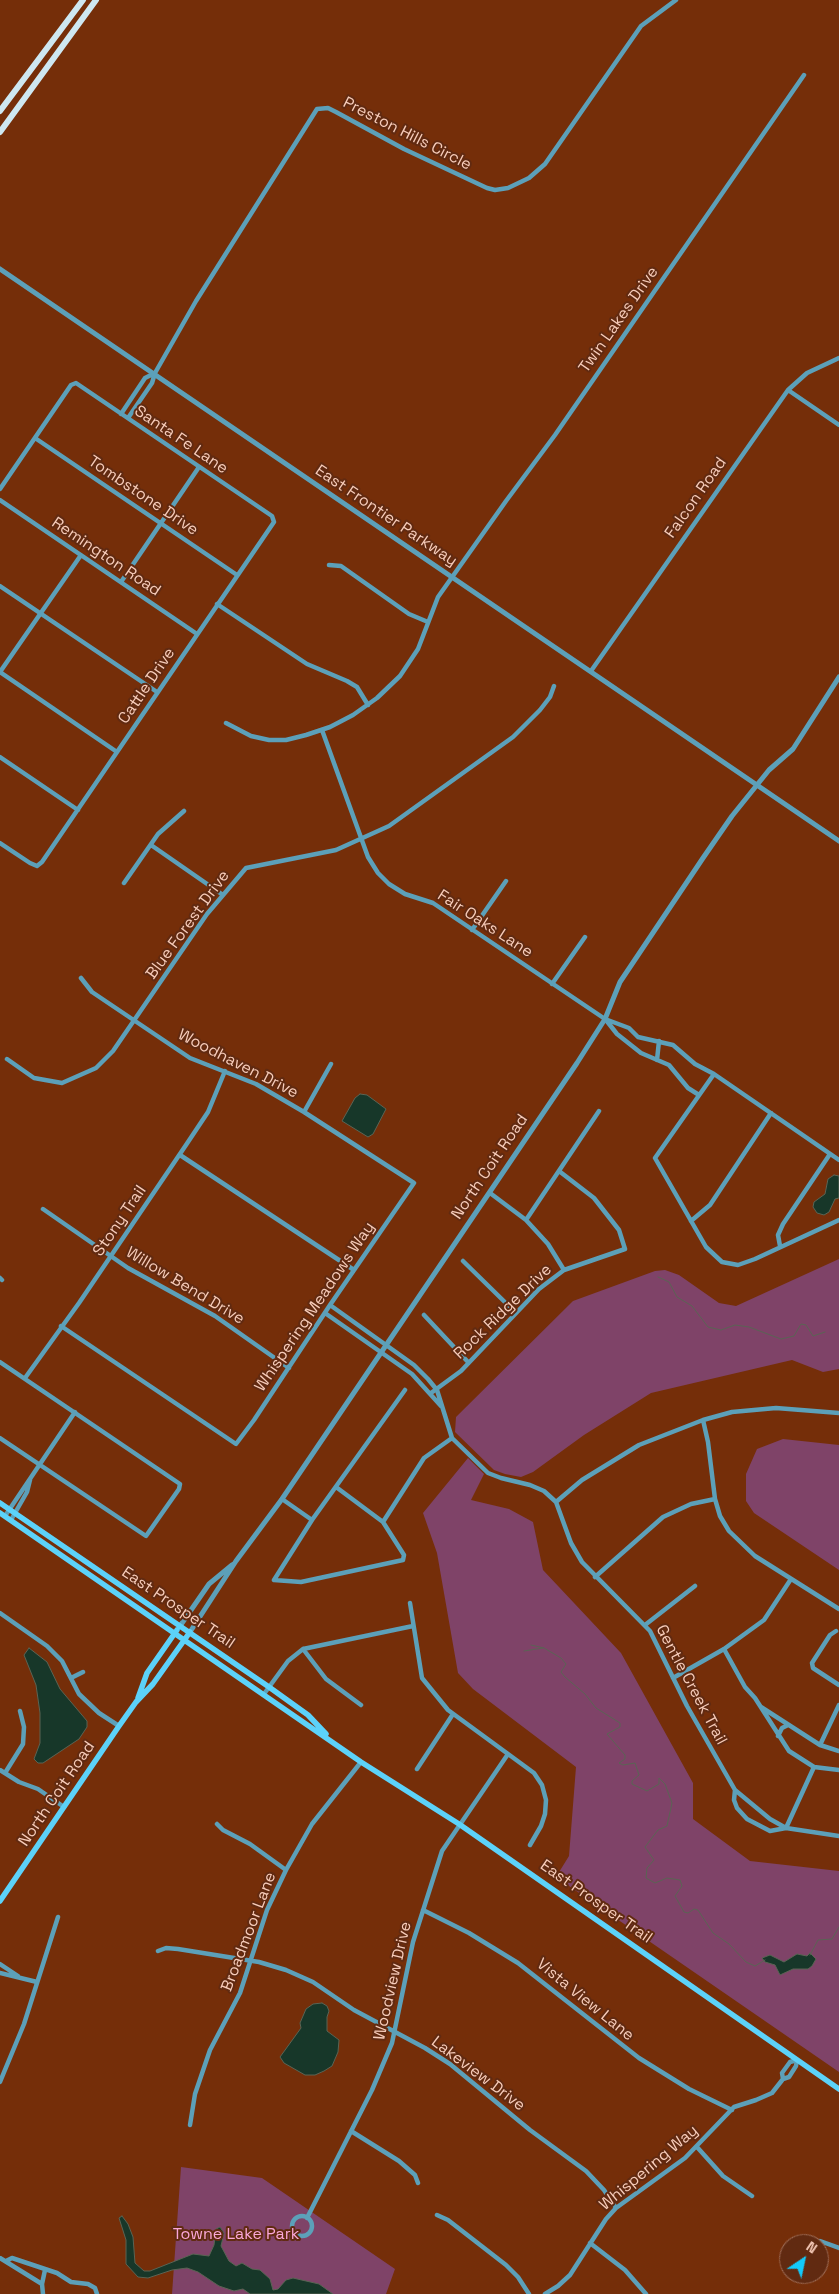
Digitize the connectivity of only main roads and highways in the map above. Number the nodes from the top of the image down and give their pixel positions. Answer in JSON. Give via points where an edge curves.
{"nodes":[{"id":1,"x":83,"y":0,"type":"edge"},
{"id":2,"x":96,"y":0,"type":"edge"},
{"id":3,"x":0,"y":111,"type":"edge"},
{"id":4,"x":0,"y":132,"type":"edge"},
{"id":5,"x":0,"y":1502,"type":"edge"},
{"id":6,"x":2,"y":1515,"type":"edge"},
{"id":7,"x":180,"y":1626,"type":"junction"},
{"id":8,"x":190,"y":1632,"type":"junction"},
{"id":9,"x":175,"y":1633,"type":"junction"},
{"id":10,"x":185,"y":1640,"type":"junction"},
{"id":11,"x":136,"y":1702,"type":"junction"},
{"id":12,"x":334,"y":1742,"type":"junction"},
{"id":13,"x":0,"y":1901,"type":"edge"},
{"id":14,"x":839,"y":2089,"type":"edge"}],
"edges":[{"from":1,"to":3,"type":"main road"},
{"from":2,"to":4,"type":"main road"},
{"from":5,"to":7,"type":"main road","name":"East Prosper Trail"},
{"from":6,"to":9,"type":"main road","name":"East Prosper Trail"},
{"from":7,"to":8,"type":"main road","name":"East Prosper Trail"},
{"from":7,"to":9,"type":"main road","name":"North Coit Road"},
{"from":8,"to":10,"type":"main road","name":"North Coit Road"},
{"from":8,"to":12,"type":"main road","name":"East Prosper Trail","via":[[308,1715]]},
{"from":9,"to":10,"type":"main road","name":"East Prosper Trail"},
{"from":9,"to":11,"type":"main road","name":"North Coit Road","via":[[148,1673]]},
{"from":10,"to":11,"type":"main road","name":"North Coit Road","via":[[154,1684]]},
{"from":10,"to":12,"type":"main road","name":"East Prosper Trail"},
{"from":11,"to":13,"type":"main road","name":"North Coit Road"},
{"from":12,"to":14,"type":"main road","name":"East Prosper Trail","via":[[459,1824]]}]}
